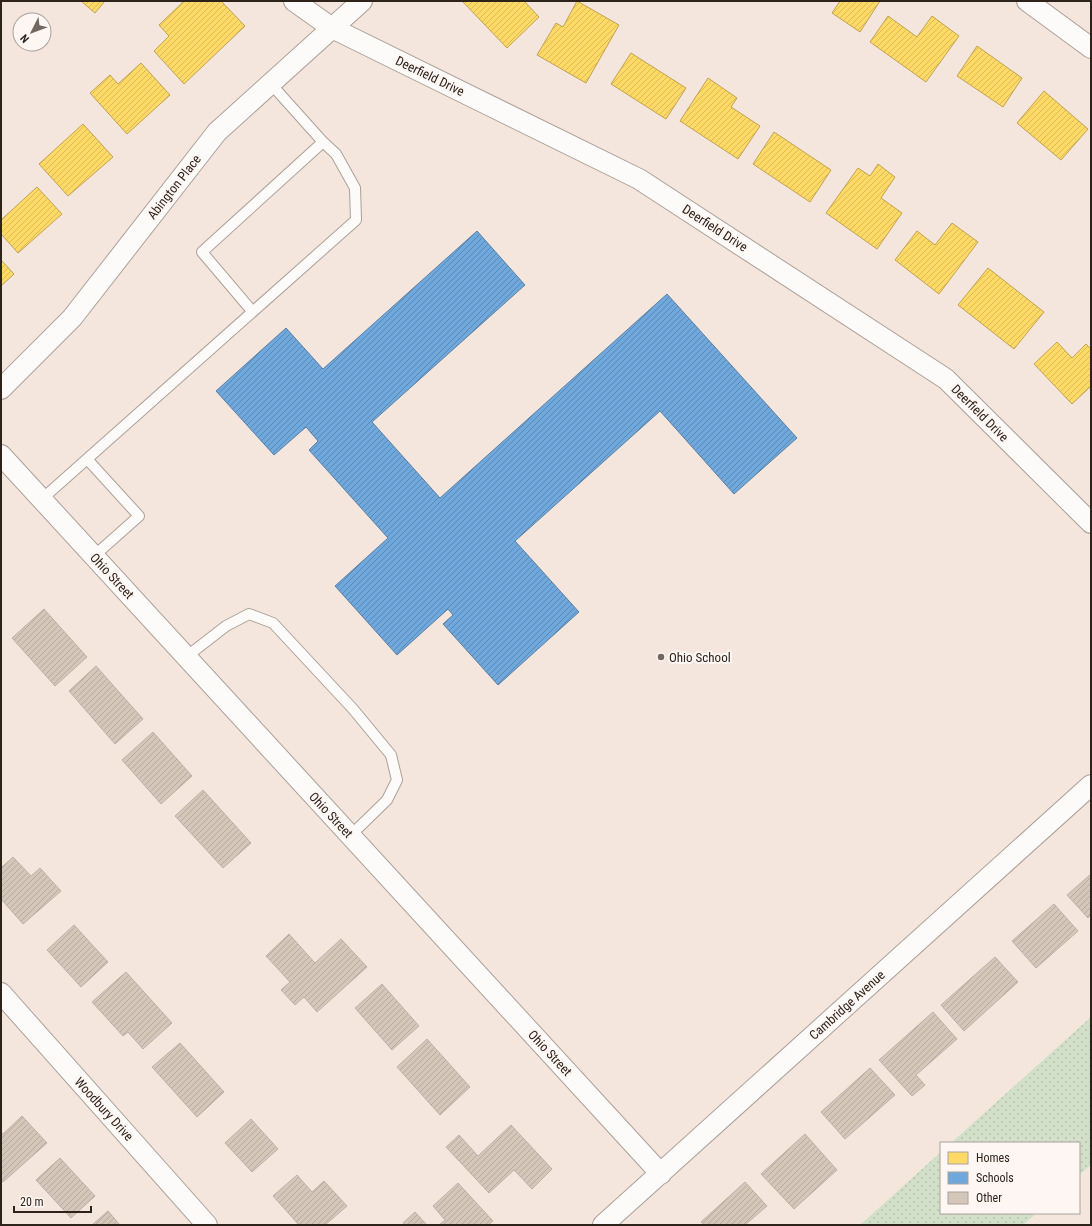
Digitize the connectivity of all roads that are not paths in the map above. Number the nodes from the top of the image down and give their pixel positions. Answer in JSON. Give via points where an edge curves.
{"nodes":[{"id":1,"x":294,"y":1,"type":"edge"},
{"id":2,"x":362,"y":1,"type":"edge"},
{"id":3,"x":1027,"y":1,"type":"edge"},
{"id":4,"x":332,"y":28,"type":"junction"},
{"id":5,"x":1091,"y":48,"type":"edge"},
{"id":6,"x":271,"y":84,"type":"junction"},
{"id":7,"x":323,"y":142,"type":"junction"},
{"id":8,"x":252,"y":311,"type":"junction"},
{"id":9,"x":1,"y":389,"type":"edge"},
{"id":10,"x":1,"y":455,"type":"edge"},
{"id":11,"x":87,"y":459,"type":"junction"},
{"id":12,"x":42,"y":499,"type":"junction"},
{"id":13,"x":1091,"y":523,"type":"edge"},
{"id":14,"x":94,"y":556,"type":"junction"},
{"id":15,"x":186,"y":657,"type":"junction"},
{"id":16,"x":1091,"y":785,"type":"edge"},
{"id":17,"x":350,"y":836,"type":"junction"},
{"id":18,"x":1,"y":993,"type":"edge"},
{"id":19,"x":661,"y":1174,"type":"junction"},
{"id":20,"x":207,"y":1225,"type":"edge"},
{"id":21,"x":603,"y":1225,"type":"edge"}],
"edges":[{"from":1,"to":4,"type":"street","name":"Deerfield Drive"},
{"from":2,"to":4,"type":"street","name":"Abington Place"},
{"from":3,"to":5,"type":"street"},
{"from":4,"to":6,"type":"street","name":"Abington Place"},
{"from":4,"to":13,"type":"street","name":"Deerfield Drive","via":[[640,179],[946,379]]},
{"from":6,"to":7,"type":"lane"},
{"from":6,"to":9,"type":"street","name":"Abington Place","via":[[217,132],[72,318]]},
{"from":7,"to":8,"type":"lane","via":[[336,154],[355,188],[356,220]]},
{"from":7,"to":8,"type":"lane","via":[[202,252]]},
{"from":8,"to":11,"type":"lane"},
{"from":10,"to":12,"type":"street","name":"Ohio Street"},
{"from":11,"to":12,"type":"lane"},
{"from":11,"to":14,"type":"lane","via":[[139,516]]},
{"from":12,"to":14,"type":"street","name":"Ohio Street"},
{"from":14,"to":15,"type":"street","name":"Ohio Street"},
{"from":15,"to":17,"type":"street","name":"Ohio Street"},
{"from":15,"to":17,"type":"lane","via":[[226,626],[249,614],[273,623],[347,703],[391,755],[397,780],[387,800]]},
{"from":16,"to":19,"type":"street","name":"Cambridge Avenue"},
{"from":17,"to":19,"type":"street","name":"Ohio Street"},
{"from":18,"to":20,"type":"street","name":"Woodbury Drive"},
{"from":19,"to":21,"type":"street","name":"Cambridge Avenue"}]}
